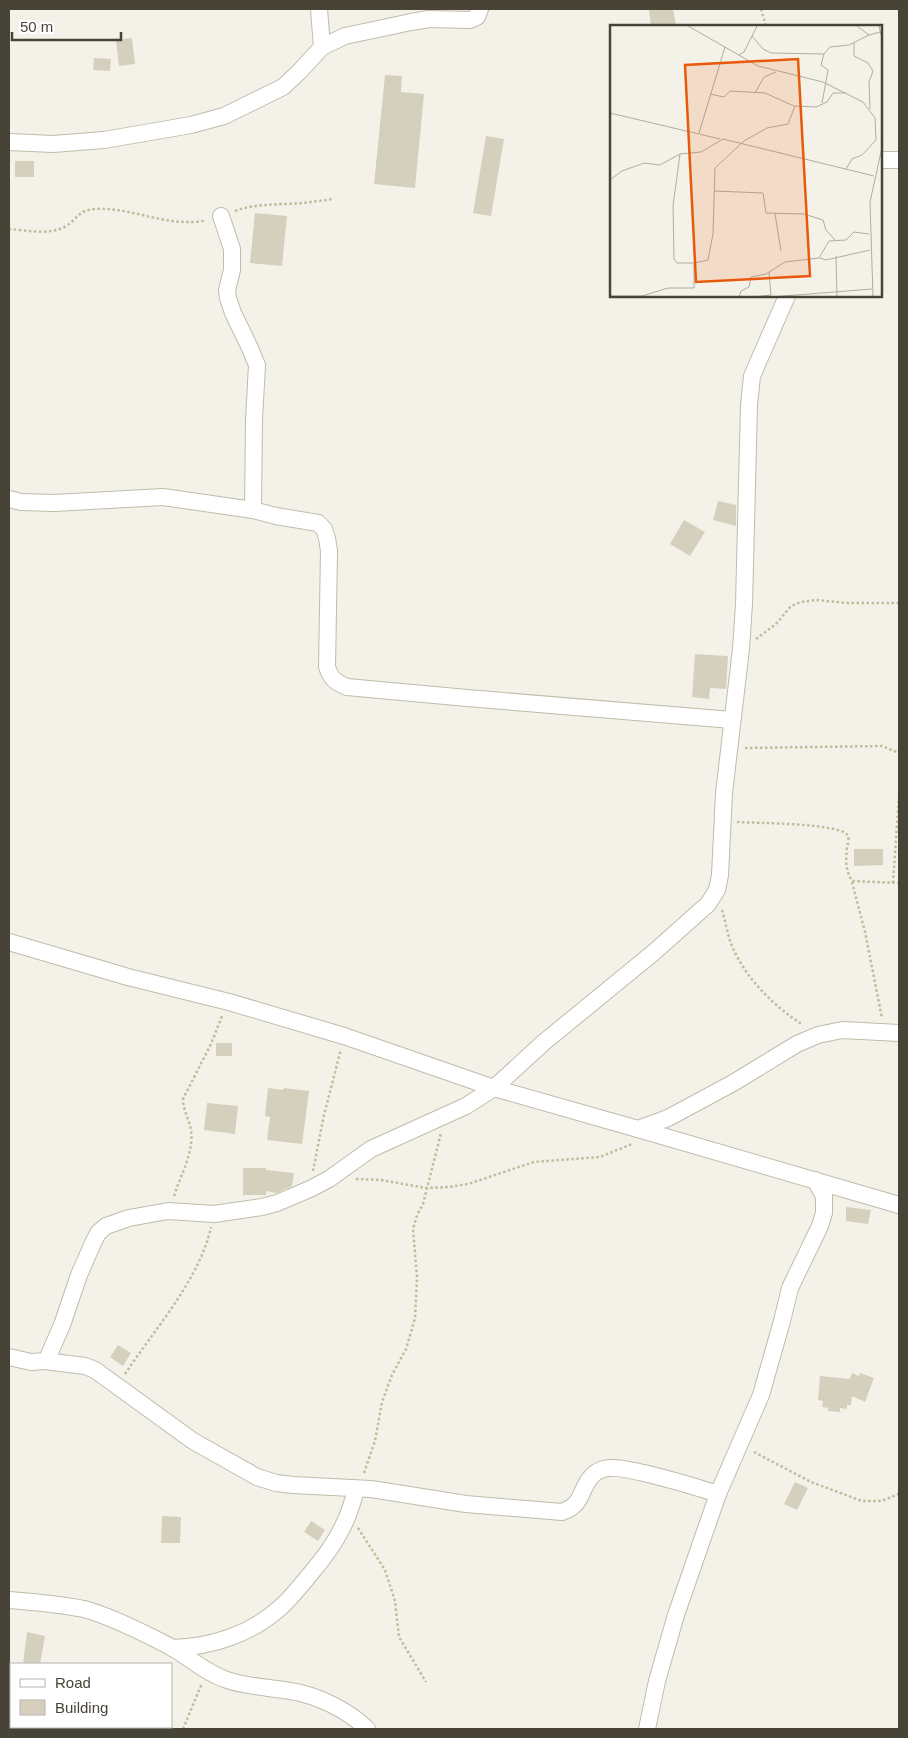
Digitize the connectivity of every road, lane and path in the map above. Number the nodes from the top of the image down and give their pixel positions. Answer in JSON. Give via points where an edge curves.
{"nodes":[{"id":1,"x":319,"y":9,"type":"edge"},
{"id":2,"x":480,"y":9,"type":"edge"},
{"id":3,"x":761,"y":9,"type":"edge"},
{"id":4,"x":766,"y":25,"type":"edge"},
{"id":5,"x":322,"y":47,"type":"junction"},
{"id":6,"x":9,"y":142,"type":"edge"},
{"id":7,"x":883,"y":160,"type":"edge"},
{"id":8,"x":899,"y":160,"type":"edge"},
{"id":9,"x":334,"y":199,"type":"dead end"},
{"id":10,"x":221,"y":216,"type":"junction"},
{"id":11,"x":9,"y":229,"type":"edge"},
{"id":12,"x":787,"y":298,"type":"edge"},
{"id":13,"x":9,"y":499,"type":"edge"},
{"id":14,"x":253,"y":510,"type":"junction"},
{"id":15,"x":899,"y":603,"type":"edge"},
{"id":16,"x":741,"y":649,"type":"junction"},
{"id":17,"x":732,"y":720,"type":"junction"},
{"id":18,"x":729,"y":748,"type":"junction"},
{"id":19,"x":899,"y":753,"type":"edge"},
{"id":20,"x":899,"y":796,"type":"edge"},
{"id":21,"x":722,"y":821,"type":"junction"},
{"id":22,"x":852,"y":881,"type":"junction"},
{"id":23,"x":893,"y":883,"type":"junction"},
{"id":24,"x":899,"y":883,"type":"edge"},
{"id":25,"x":717,"y":890,"type":"junction"},
{"id":26,"x":9,"y":942,"type":"edge"},
{"id":27,"x":229,"y":1002,"type":"junction"},
{"id":28,"x":892,"y":1032,"type":"edge"},
{"id":29,"x":818,"y":1035,"type":"junction"},
{"id":30,"x":344,"y":1036,"type":"junction"},
{"id":31,"x":494,"y":1088,"type":"junction"},
{"id":32,"x":445,"y":1128,"type":"dead end"},
{"id":33,"x":638,"y":1129,"type":"junction"},
{"id":34,"x":655,"y":1134,"type":"junction"},
{"id":35,"x":329,"y":1179,"type":"junction"},
{"id":36,"x":815,"y":1180,"type":"junction"},
{"id":37,"x":426,"y":1188,"type":"junction"},
{"id":38,"x":310,"y":1189,"type":"junction"},
{"id":39,"x":899,"y":1205,"type":"edge"},
{"id":40,"x":168,"y":1211,"type":"junction"},
{"id":41,"x":214,"y":1214,"type":"junction"},
{"id":42,"x":9,"y":1357,"type":"edge"},
{"id":43,"x":45,"y":1361,"type":"junction"},
{"id":44,"x":117,"y":1386,"type":"junction"},
{"id":45,"x":739,"y":1443,"type":"junction"},
{"id":46,"x":357,"y":1488,"type":"junction"},
{"id":47,"x":718,"y":1494,"type":"junction"},
{"id":48,"x":899,"y":1494,"type":"edge"},
{"id":49,"x":349,"y":1512,"type":"junction"},
{"id":50,"x":9,"y":1600,"type":"edge"},
{"id":51,"x":172,"y":1648,"type":"junction"},
{"id":52,"x":208,"y":1671,"type":"junction"},
{"id":53,"x":426,"y":1682,"type":"dead end"},
{"id":54,"x":183,"y":1729,"type":"edge"},
{"id":55,"x":368,"y":1729,"type":"edge"},
{"id":56,"x":647,"y":1729,"type":"edge"}],
"edges":[{"from":1,"to":5,"type":"street"},
{"from":2,"to":5,"type":"street","via":[[470,20],[411,22],[345,36]]},
{"from":3,"to":4,"type":"path"},
{"from":5,"to":6,"type":"street","via":[[283,87],[224,116],[104,140],[53,144]]},
{"from":7,"to":8,"type":"street"},
{"from":9,"to":10,"type":"path","via":[[267,204]]},
{"from":10,"to":11,"type":"path","via":[[203,222],[180,222],[126,211],[94,209],[77,215],[67,226],[48,232]]},
{"from":10,"to":14,"type":"street","via":[[232,249],[228,298],[257,365]]},
{"from":12,"to":16,"type":"street","via":[[752,376]]},
{"from":13,"to":14,"type":"street","via":[[47,503],[163,497]]},
{"from":14,"to":17,"type":"street","via":[[318,523],[324,529],[329,551],[327,666],[335,682],[347,687]]},
{"from":15,"to":16,"type":"path","via":[[801,602],[791,606],[776,624]]},
{"from":16,"to":17,"type":"street"},
{"from":17,"to":18,"type":"street"},
{"from":18,"to":19,"type":"path","via":[[882,746]]},
{"from":18,"to":21,"type":"street"},
{"from":20,"to":23,"type":"path"},
{"from":21,"to":22,"type":"path","via":[[841,829],[849,838],[845,864]]},
{"from":21,"to":25,"type":"street"},
{"from":22,"to":23,"type":"path"},
{"from":22,"to":28,"type":"path"},
{"from":23,"to":24,"type":"path"},
{"from":25,"to":29,"type":"path","via":[[730,940],[751,979],[775,1004]]},
{"from":25,"to":31,"type":"street","via":[[702,911],[543,1043]]},
{"from":26,"to":27,"type":"street","via":[[128,978]]},
{"from":27,"to":30,"type":"street"},
{"from":27,"to":40,"type":"path","via":[[185,1092],[183,1105],[191,1140],[185,1171]]},
{"from":28,"to":29,"type":"street","via":[[842,1030]]},
{"from":29,"to":33,"type":"street","via":[[668,1118]]},
{"from":30,"to":31,"type":"street"},
{"from":30,"to":38,"type":"path"},
{"from":31,"to":33,"type":"street"},
{"from":31,"to":35,"type":"street","via":[[466,1106],[371,1149]]},
{"from":32,"to":37,"type":"path"},
{"from":33,"to":34,"type":"street"},
{"from":34,"to":36,"type":"street"},
{"from":34,"to":37,"type":"path","via":[[600,1157],[534,1162],[468,1184]]},
{"from":35,"to":37,"type":"path","via":[[381,1180]]},
{"from":35,"to":38,"type":"street"},
{"from":36,"to":39,"type":"street"},
{"from":36,"to":45,"type":"street","via":[[824,1196],[824,1213],[790,1288],[763,1387]]},
{"from":37,"to":46,"type":"path","via":[[412,1229],[417,1278],[415,1318],[406,1349],[382,1402],[375,1441]]},
{"from":38,"to":41,"type":"street","via":[[277,1203]]},
{"from":40,"to":41,"type":"street"},
{"from":40,"to":43,"type":"street","via":[[116,1221],[98,1233]]},
{"from":41,"to":44,"type":"path","via":[[205,1249],[192,1276]]},
{"from":42,"to":43,"type":"street","via":[[31,1362]]},
{"from":43,"to":44,"type":"street","via":[[85,1366]]},
{"from":44,"to":46,"type":"street","via":[[193,1441],[257,1477],[293,1485]]},
{"from":45,"to":47,"type":"street"},
{"from":45,"to":48,"type":"path","via":[[811,1482],[862,1501],[881,1501]]},
{"from":46,"to":47,"type":"street","via":[[466,1504],[562,1512],[576,1504],[591,1476],[608,1468],[672,1479]]},
{"from":46,"to":49,"type":"street"},
{"from":47,"to":56,"type":"street","via":[[676,1615]]},
{"from":49,"to":51,"type":"street","via":[[331,1548],[277,1610],[251,1628],[219,1641]]},
{"from":49,"to":53,"type":"path","via":[[386,1570],[395,1601],[399,1637]]},
{"from":50,"to":51,"type":"street","via":[[86,1610]]},
{"from":51,"to":52,"type":"street"},
{"from":52,"to":54,"type":"path"},
{"from":52,"to":55,"type":"street","via":[[242,1684],[311,1696],[346,1712]]}]}
